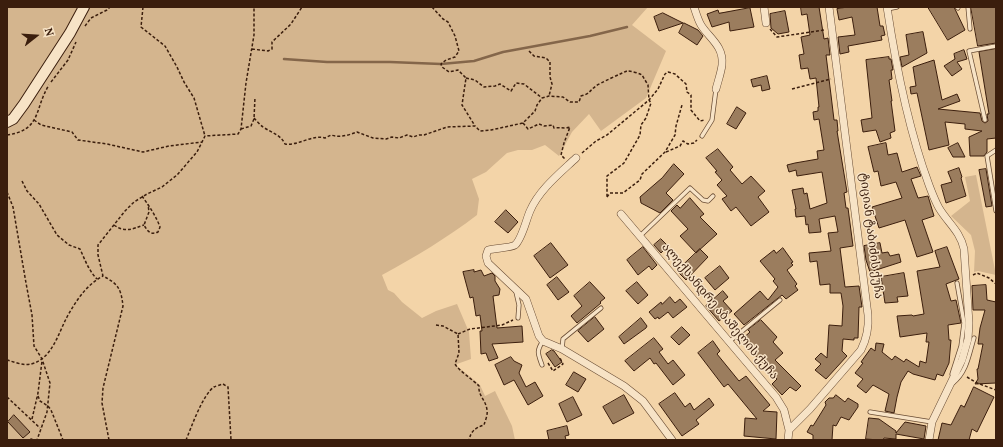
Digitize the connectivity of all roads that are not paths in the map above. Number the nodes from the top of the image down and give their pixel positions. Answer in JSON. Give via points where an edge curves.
{"nodes":[{"id":1,"x":84,"y":7,"type":"edge"},
{"id":2,"x":694,"y":7,"type":"edge"},
{"id":3,"x":764,"y":7,"type":"edge"},
{"id":4,"x":829,"y":7,"type":"edge"},
{"id":5,"x":897,"y":7,"type":"edge"},
{"id":6,"x":968,"y":7,"type":"edge"},
{"id":7,"x":887,"y":8,"type":"edge"},
{"id":8,"x":766,"y":23,"type":"road end"},
{"id":9,"x":970,"y":29,"type":"dead end"},
{"id":10,"x":996,"y":46,"type":"edge"},
{"id":11,"x":716,"y":89,"type":"joint"},
{"id":12,"x":985,"y":120,"type":"dead end"},
{"id":13,"x":7,"y":122,"type":"edge"},
{"id":14,"x":702,"y":136,"type":"road end"},
{"id":15,"x":996,"y":150,"type":"edge"},
{"id":16,"x":576,"y":158,"type":"road end"},
{"id":17,"x":713,"y":196,"type":"dead end"},
{"id":18,"x":996,"y":211,"type":"edge"},
{"id":19,"x":621,"y":214,"type":"dead end"},
{"id":20,"x":640,"y":236,"type":"junction"},
{"id":21,"x":957,"y":283,"type":"dead end"},
{"id":22,"x":515,"y":289,"type":"junction"},
{"id":23,"x":780,"y":300,"type":"dead end"},
{"id":24,"x":601,"y":308,"type":"dead end"},
{"id":25,"x":518,"y":318,"type":"road end"},
{"id":26,"x":974,"y":338,"type":"dead end"},
{"id":27,"x":543,"y":341,"type":"junction"},
{"id":28,"x":730,"y":341,"type":"junction"},
{"id":29,"x":562,"y":349,"type":"junction"},
{"id":30,"x":542,"y":365,"type":"dead end"},
{"id":31,"x":950,"y":386,"type":"junction"},
{"id":32,"x":870,"y":412,"type":"dead end"},
{"id":33,"x":932,"y":422,"type":"junction"},
{"id":34,"x":789,"y":430,"type":"junction"},
{"id":35,"x":672,"y":440,"type":"edge"},
{"id":36,"x":788,"y":440,"type":"edge"},
{"id":37,"x":929,"y":440,"type":"edge"}],
"edges":[{"from":1,"to":13,"type":"street","via":[[24,104],[13,119]]},
{"from":2,"to":11,"type":"street","via":[[700,24],[712,38],[722,57]]},
{"from":3,"to":8,"type":"street"},
{"from":4,"to":34,"type":"street","name":"ტიციან ტაბიძის ქუჩა","via":[[868,326],[861,350]]},
{"from":5,"to":7,"type":"lane"},
{"from":6,"to":9,"type":"lane"},
{"from":7,"to":31,"type":"street","via":[[904,104],[929,184],[938,207],[958,233],[964,249],[968,339]]},
{"from":10,"to":12,"type":"lane","via":[[969,51]]},
{"from":11,"to":14,"type":"lane","via":[[712,120]]},
{"from":15,"to":18,"type":"lane","via":[[987,156]]},
{"from":16,"to":22,"type":"street","via":[[533,204],[516,244],[488,250],[488,262]]},
{"from":17,"to":20,"type":"lane","via":[[708,201],[703,200],[690,188]]},
{"from":19,"to":20,"type":"street","name":"ალექსანდრე აბაშელის ქუჩა"},
{"from":20,"to":28,"type":"street","name":"ალექსანდრე აბაშელის ქუჩა"},
{"from":21,"to":31,"type":"lane","via":[[964,323],[961,346],[949,382]]},
{"from":22,"to":25,"type":"lane","via":[[519,305]]},
{"from":22,"to":27,"type":"street","via":[[526,299],[538,336]]},
{"from":23,"to":28,"type":"lane"},
{"from":24,"to":29,"type":"lane","via":[[563,338]]},
{"from":26,"to":31,"type":"lane","via":[[965,368]]},
{"from":27,"to":29,"type":"street"},
{"from":27,"to":30,"type":"lane","via":[[538,348]]},
{"from":28,"to":34,"type":"street","name":"ალექსანდრე აბაშელის ქუჩა","via":[[776,397],[784,410]]},
{"from":29,"to":35,"type":"street","via":[[644,401]]},
{"from":31,"to":33,"type":"street"},
{"from":32,"to":33,"type":"lane"},
{"from":33,"to":37,"type":"street"},
{"from":34,"to":36,"type":"street"}]}
